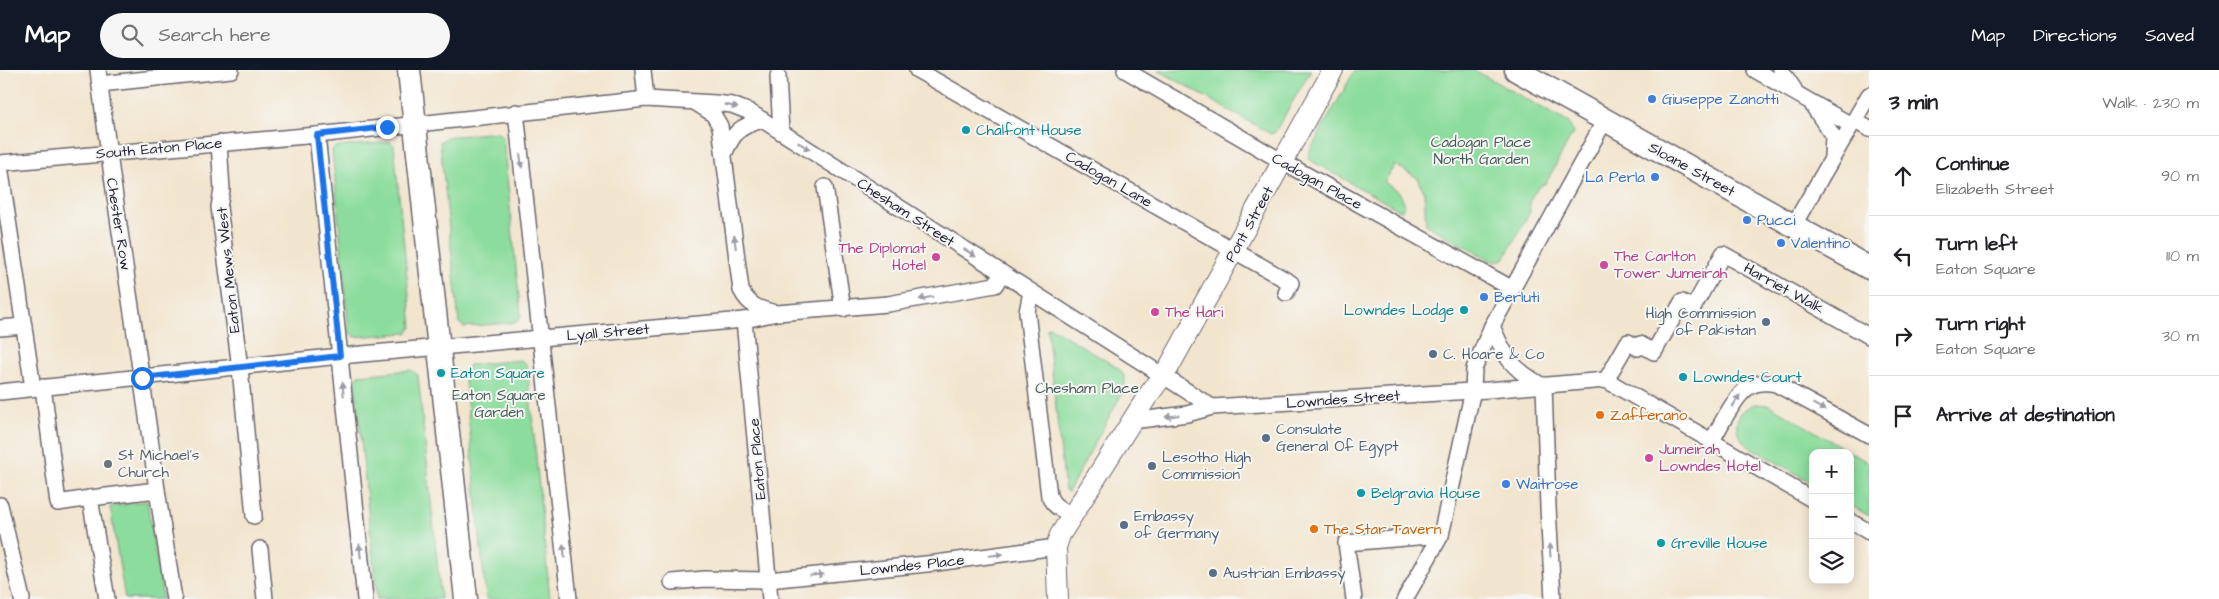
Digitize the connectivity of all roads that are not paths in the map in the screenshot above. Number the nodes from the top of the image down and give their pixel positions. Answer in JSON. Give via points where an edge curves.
{"nodes":[{"id":1,"x":230,"y":70,"type":"edge"},
{"id":2,"x":410,"y":70,"type":"edge"},
{"id":3,"x":643,"y":70,"type":"edge"},
{"id":4,"x":917,"y":70,"type":"edge"},
{"id":5,"x":1126,"y":70,"type":"edge"},
{"id":6,"x":1333,"y":70,"type":"edge"},
{"id":7,"x":1516,"y":70,"type":"edge"},
{"id":8,"x":1768,"y":72,"type":"edge"},
{"id":9,"x":778,"y":76,"type":"dead end"},
{"id":10,"x":99,"y":77,"type":"edge"},
{"id":11,"x":1869,"y":95,"type":"edge"},
{"id":12,"x":1803,"y":98,"type":"junction"},
{"id":13,"x":646,"y":99,"type":"junction"},
{"id":14,"x":696,"y":103,"type":"junction"},
{"id":15,"x":516,"y":112,"type":"junction"},
{"id":16,"x":763,"y":120,"type":"junction"},
{"id":17,"x":1604,"y":120,"type":"junction"},
{"id":18,"x":1852,"y":123,"type":"junction"},
{"id":19,"x":414,"y":124,"type":"junction"},
{"id":20,"x":1869,"y":129,"type":"edge"},
{"id":21,"x":782,"y":132,"type":"junction"},
{"id":22,"x":317,"y":135,"type":"junction"},
{"id":23,"x":219,"y":143,"type":"junction"},
{"id":24,"x":108,"y":153,"type":"junction"},
{"id":25,"x":724,"y":154,"type":"junction"},
{"id":26,"x":1832,"y":158,"type":"junction"},
{"id":27,"x":1283,"y":162,"type":"junction"},
{"id":28,"x":0,"y":165,"type":"edge"},
{"id":29,"x":825,"y":187,"type":"dead end"},
{"id":30,"x":1794,"y":226,"type":"junction"},
{"id":31,"x":1234,"y":250,"type":"junction"},
{"id":32,"x":1869,"y":268,"type":"edge"},
{"id":33,"x":1002,"y":274,"type":"junction"},
{"id":34,"x":1511,"y":288,"type":"junction"},
{"id":35,"x":741,"y":290,"type":"junction"},
{"id":36,"x":1031,"y":292,"type":"junction"},
{"id":37,"x":1286,"y":293,"type":"dead end"},
{"id":38,"x":843,"y":309,"type":"junction"},
{"id":39,"x":777,"y":313,"type":"junction"},
{"id":40,"x":744,"y":320,"type":"junction"},
{"id":41,"x":720,"y":322,"type":"junction"},
{"id":42,"x":1493,"y":323,"type":"junction"},
{"id":43,"x":24,"y":326,"type":"junction"},
{"id":44,"x":0,"y":328,"type":"edge"},
{"id":45,"x":1869,"y":336,"type":"edge"},
{"id":46,"x":542,"y":338,"type":"junction"},
{"id":47,"x":438,"y":347,"type":"junction"},
{"id":48,"x":340,"y":356,"type":"junction"},
{"id":49,"x":240,"y":368,"type":"junction"},
{"id":50,"x":1162,"y":376,"type":"junction"},
{"id":51,"x":142,"y":378,"type":"junction"},
{"id":52,"x":1606,"y":380,"type":"junction"},
{"id":53,"x":1543,"y":385,"type":"junction"},
{"id":54,"x":38,"y":388,"type":"junction"},
{"id":55,"x":1473,"y":390,"type":"junction"},
{"id":56,"x":0,"y":392,"type":"edge"},
{"id":57,"x":1212,"y":407,"type":"junction"},
{"id":58,"x":1132,"y":421,"type":"junction"},
{"id":59,"x":1869,"y":435,"type":"edge"},
{"id":60,"x":1711,"y":442,"type":"junction"},
{"id":61,"x":157,"y":490,"type":"junction"},
{"id":62,"x":90,"y":498,"type":"junction"},
{"id":63,"x":1809,"y":498,"type":"edge"},
{"id":64,"x":0,"y":505,"type":"edge"},
{"id":65,"x":254,"y":516,"type":"dead end"},
{"id":66,"x":1071,"y":516,"type":"junction"},
{"id":67,"x":1854,"y":524,"type":"edge"},
{"id":68,"x":1869,"y":532,"type":"edge"},
{"id":69,"x":1441,"y":535,"type":"junction"},
{"id":70,"x":1056,"y":547,"type":"junction"},
{"id":71,"x":260,"y":549,"type":"dead end"},
{"id":72,"x":768,"y":580,"type":"junction"},
{"id":73,"x":672,"y":582,"type":"dead end"},
{"id":74,"x":22,"y":599,"type":"edge"},
{"id":75,"x":107,"y":599,"type":"edge"},
{"id":76,"x":174,"y":599,"type":"edge"},
{"id":77,"x":265,"y":599,"type":"edge"},
{"id":78,"x":365,"y":599,"type":"edge"},
{"id":79,"x":466,"y":599,"type":"edge"},
{"id":80,"x":570,"y":599,"type":"edge"},
{"id":81,"x":770,"y":599,"type":"edge"},
{"id":82,"x":1058,"y":599,"type":"edge"},
{"id":83,"x":1354,"y":599,"type":"edge"},
{"id":84,"x":1405,"y":599,"type":"edge"},
{"id":85,"x":1553,"y":599,"type":"edge"}],
"edges":[{"from":1,"to":10,"type":"street"},
{"from":2,"to":19,"type":"main road"},
{"from":3,"to":13,"type":"street"},
{"from":4,"to":31,"type":"street","name":"Cadogan Lane"},
{"from":5,"to":27,"type":"street","name":"Cadogan Place"},
{"from":6,"to":27,"type":"main road","name":"Pont Street"},
{"from":7,"to":17,"type":"main road","name":"Sloane Street"},
{"from":8,"to":12,"type":"street"},
{"from":9,"to":21,"type":"street"},
{"from":10,"to":24,"type":"street","name":"Chester Row"},
{"from":11,"to":18,"type":"street"},
{"from":12,"to":18,"type":"street"},
{"from":12,"to":26,"type":"street","via":[[1833,136]]},
{"from":13,"to":14,"type":"street"},
{"from":13,"to":15,"type":"street"},
{"from":14,"to":16,"type":"street","one_way":true,"via":[[732,105]]},
{"from":14,"to":25,"type":"street","via":[[713,114],[720,126]]},
{"from":15,"to":19,"type":"street"},
{"from":15,"to":46,"type":"street","one_way":true},
{"from":16,"to":21,"type":"street","name":"Chesham Street"},
{"from":16,"to":25,"type":"street","via":[[746,124],[737,131]]},
{"from":17,"to":30,"type":"main road","name":"Sloane Street"},
{"from":17,"to":34,"type":"street"},
{"from":18,"to":20,"type":"street"},
{"from":18,"to":26,"type":"street"},
{"from":19,"to":22,"type":"street"},
{"from":19,"to":47,"type":"main road"},
{"from":21,"to":33,"type":"street","name":"Chesham Street","one_way":true},
{"from":22,"to":23,"type":"street","name":"South Eaton Place"},
{"from":22,"to":48,"type":"street"},
{"from":23,"to":24,"type":"street","name":"South Eaton Place"},
{"from":23,"to":49,"type":"street","name":"Eaton Mews West","via":[[222,190],[219,207]]},
{"from":24,"to":28,"type":"street","name":"South Eaton Place"},
{"from":24,"to":51,"type":"street","name":"Chester Row"},
{"from":35,"to":25,"type":"street","one_way":true},
{"from":26,"to":30,"type":"street"},
{"from":27,"to":31,"type":"main road","name":"Pont Street"},
{"from":27,"to":34,"type":"street","name":"Cadogan Place"},
{"from":28,"to":43,"type":"street"},
{"from":29,"to":38,"type":"street"},
{"from":30,"to":32,"type":"main road","name":"Sloane Street"},
{"from":31,"to":37,"type":"street","name":"Cadogan Lane","via":[[1291,283]]},
{"from":31,"to":50,"type":"main road","name":"Pont Street"},
{"from":33,"to":36,"type":"street","name":"Chesham Street"},
{"from":33,"to":38,"type":"street","name":"Lyall Street","one_way":true,"via":[[995,285]]},
{"from":34,"to":42,"type":"street"},
{"from":35,"to":39,"type":"street","name":"Lyall Street","via":[[754,306]]},
{"from":35,"to":41,"type":"street","via":[[733,312]]},
{"from":36,"to":50,"type":"street"},
{"from":36,"to":66,"type":"street","via":[[1027,312],[1049,496],[1057,508]]},
{"from":38,"to":39,"type":"street","name":"Lyall Street"},
{"from":39,"to":40,"type":"street","name":"Lyall Street"},
{"from":40,"to":41,"type":"street","name":"Lyall Street"},
{"from":40,"to":72,"type":"street","name":"Eaton Place"},
{"from":41,"to":46,"type":"street","name":"Lyall Street"},
{"from":42,"to":53,"type":"street","via":[[1507,359],[1526,376]]},
{"from":42,"to":55,"type":"street","via":[[1474,369]]},
{"from":43,"to":44,"type":"street"},
{"from":43,"to":54,"type":"street"},
{"from":45,"to":52,"type":"street","name":"Harriet Walk","via":[[1724,254],[1693,308],[1682,302],[1654,352],[1628,342]]},
{"from":46,"to":47,"type":"street","name":"Lyall Street"},
{"from":80,"to":46,"type":"street","one_way":true},
{"from":47,"to":48,"type":"street","name":"Lyall Street"},
{"from":47,"to":79,"type":"main road"},
{"from":48,"to":49,"type":"street","name":"Lyall Street"},
{"from":78,"to":48,"type":"street","one_way":true},
{"from":49,"to":51,"type":"street","name":"Lyall Street"},
{"from":49,"to":65,"type":"street","name":"Eaton Mews West"},
{"from":50,"to":57,"type":"street"},
{"from":50,"to":58,"type":"main road"},
{"from":51,"to":54,"type":"street","name":"Lyall Street"},
{"from":51,"to":61,"type":"street","name":"Chester Row"},
{"from":52,"to":53,"type":"street","name":"Lowndes Street"},
{"from":52,"to":60,"type":"street"},
{"from":53,"to":55,"type":"street","name":"Lowndes Street"},
{"from":85,"to":53,"type":"street","one_way":true},
{"from":54,"to":56,"type":"street","name":"Lyall Street"},
{"from":54,"to":62,"type":"street","via":[[58,503]]},
{"from":55,"to":57,"type":"street","name":"Lowndes Street"},
{"from":55,"to":69,"type":"street"},
{"from":57,"to":58,"type":"street","one_way":true,"via":[[1187,414]]},
{"from":58,"to":66,"type":"main road"},
{"from":60,"to":59,"type":"street","one_way":true,"via":[[1741,393],[1759,383],[1776,384]]},
{"from":60,"to":63,"type":"street"},
{"from":61,"to":62,"type":"street"},
{"from":61,"to":76,"type":"street","name":"Chester Row"},
{"from":62,"to":75,"type":"street"},
{"from":64,"to":74,"type":"street"},
{"from":66,"to":70,"type":"main road"},
{"from":67,"to":68,"type":"street"},
{"from":69,"to":83,"type":"street","via":[[1346,543]]},
{"from":69,"to":84,"type":"street"},
{"from":72,"to":70,"type":"street","name":"Lowndes Place","one_way":true},
{"from":70,"to":82,"type":"main road"},
{"from":71,"to":77,"type":"street"},
{"from":72,"to":73,"type":"street","name":"Lowndes Place"},
{"from":72,"to":81,"type":"street","name":"Eaton Place"}]}
